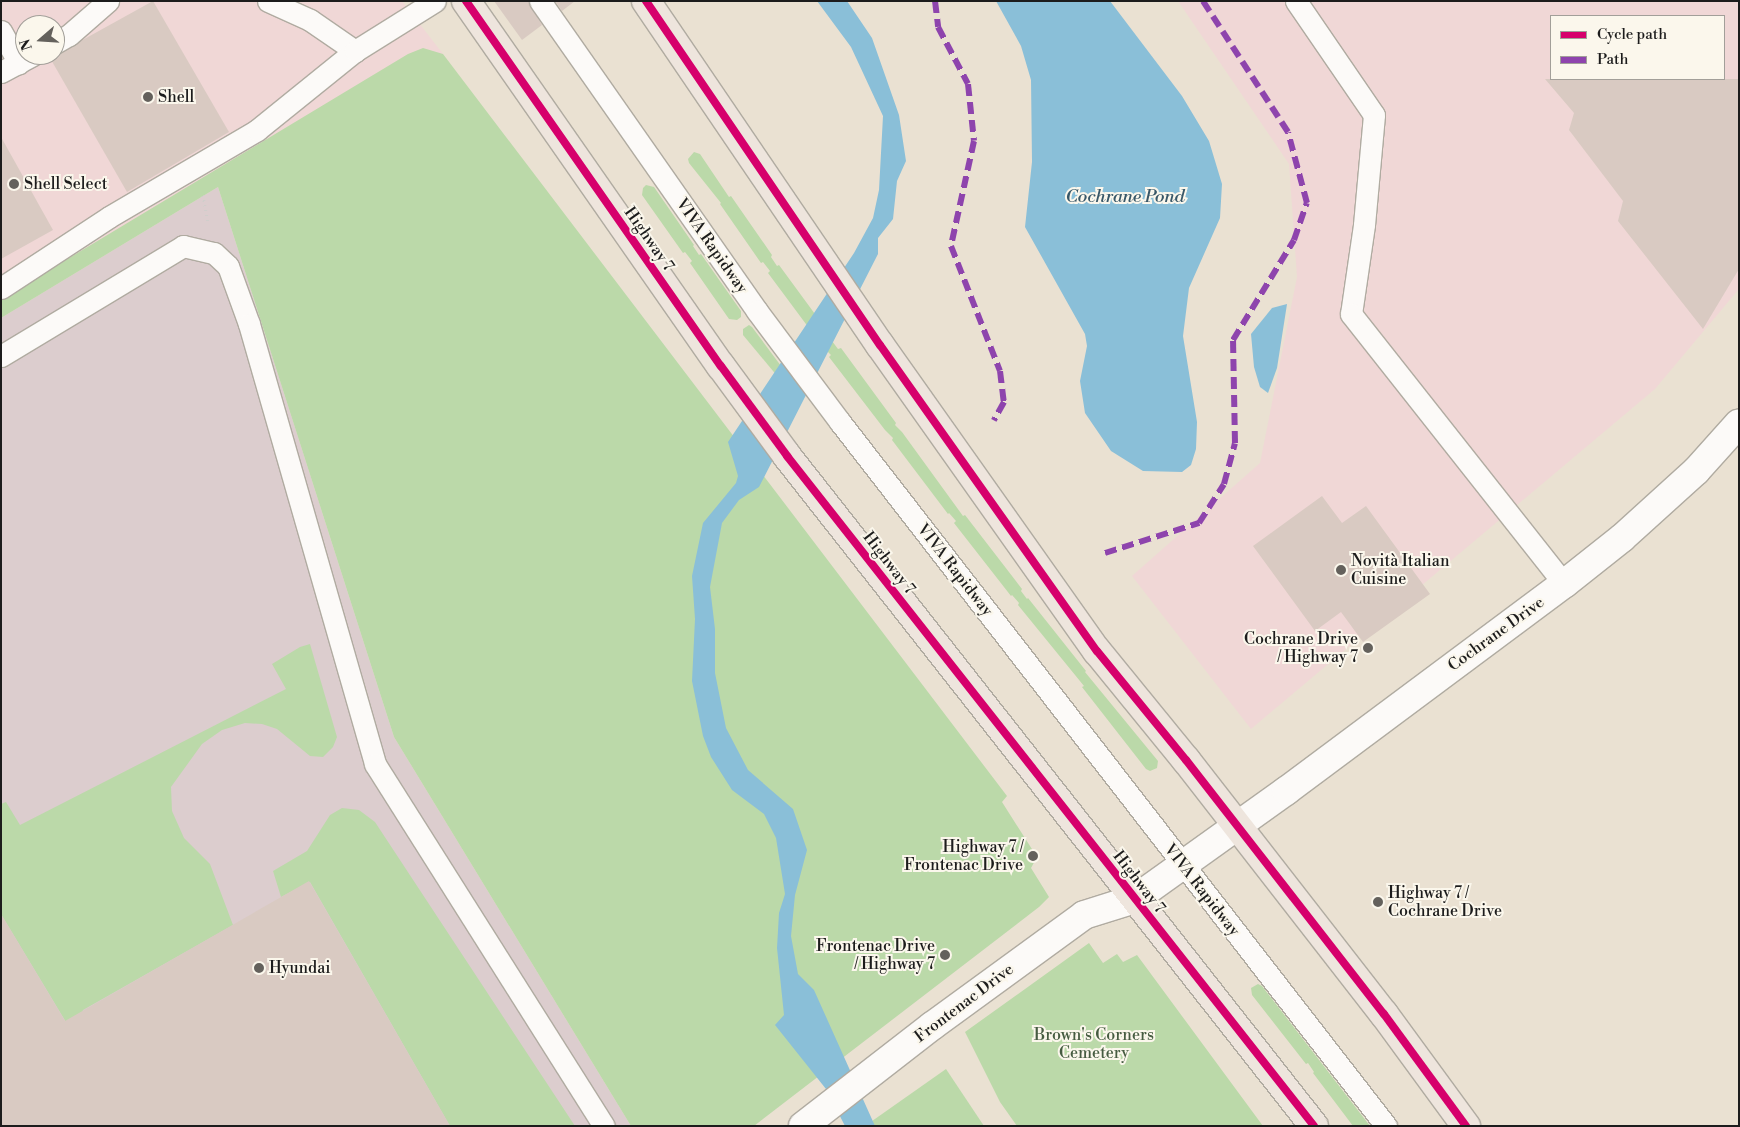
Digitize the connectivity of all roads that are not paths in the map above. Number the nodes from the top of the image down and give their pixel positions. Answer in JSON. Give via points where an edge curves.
{"nodes":[{"id":1,"x":108,"y":1,"type":"edge"},
{"id":2,"x":268,"y":1,"type":"edge"},
{"id":3,"x":435,"y":1,"type":"edge"},
{"id":4,"x":466,"y":1,"type":"edge"},
{"id":5,"x":540,"y":1,"type":"edge"},
{"id":6,"x":646,"y":1,"type":"edge"},
{"id":7,"x":1296,"y":1,"type":"edge"},
{"id":8,"x":1,"y":31,"type":"edge"},
{"id":9,"x":65,"y":37,"type":"edge"},
{"id":10,"x":355,"y":51,"type":"junction"},
{"id":11,"x":15,"y":57,"type":"edge"},
{"id":12,"x":2,"y":287,"type":"edge"},
{"id":13,"x":1,"y":356,"type":"edge"},
{"id":14,"x":1739,"y":423,"type":"edge"},
{"id":15,"x":1564,"y":584,"type":"junction"},
{"id":16,"x":1237,"y":826,"type":"junction"},
{"id":17,"x":1183,"y":865,"type":"junction"},
{"id":18,"x":1135,"y":899,"type":"junction"},
{"id":19,"x":604,"y":1126,"type":"edge"},
{"id":20,"x":803,"y":1126,"type":"edge"},
{"id":21,"x":1314,"y":1126,"type":"edge"},
{"id":22,"x":1386,"y":1126,"type":"edge"},
{"id":23,"x":1466,"y":1126,"type":"edge"}],
"edges":[{"from":1,"to":9,"type":"lane"},
{"from":2,"to":10,"type":"lane","via":[[310,20]]},
{"from":3,"to":10,"type":"lane"},
{"from":4,"to":18,"type":"main road","name":"Highway 7","via":[[787,456]]},
{"from":5,"to":17,"type":"lane","name":"VIVA Rapidway","via":[[757,311]]},
{"from":6,"to":16,"type":"main road","via":[[880,345],[1097,651]]},
{"from":7,"to":15,"type":"lane","via":[[1374,115],[1364,225],[1351,314]]},
{"from":8,"to":11,"type":"lane"},
{"from":10,"to":12,"type":"lane","via":[[257,130],[110,217]]},
{"from":13,"to":19,"type":"lane","via":[[183,246],[214,253],[228,266],[249,324],[375,764]]},
{"from":14,"to":15,"type":"street","name":"Cochrane Drive","via":[[1696,471],[1622,538]]},
{"from":15,"to":16,"type":"street","name":"Cochrane Drive"},
{"from":16,"to":17,"type":"street","name":"Cochrane Drive"},
{"from":16,"to":23,"type":"main road","via":[[1384,1014]]},
{"from":17,"to":18,"type":"street","name":"Frontenac Drive"},
{"from":17,"to":22,"type":"lane","name":"VIVA Rapidway"},
{"from":18,"to":20,"type":"street","name":"Frontenac Drive","via":[[1084,915],[932,1026]]},
{"from":18,"to":21,"type":"main road","name":"Highway 7"}]}
